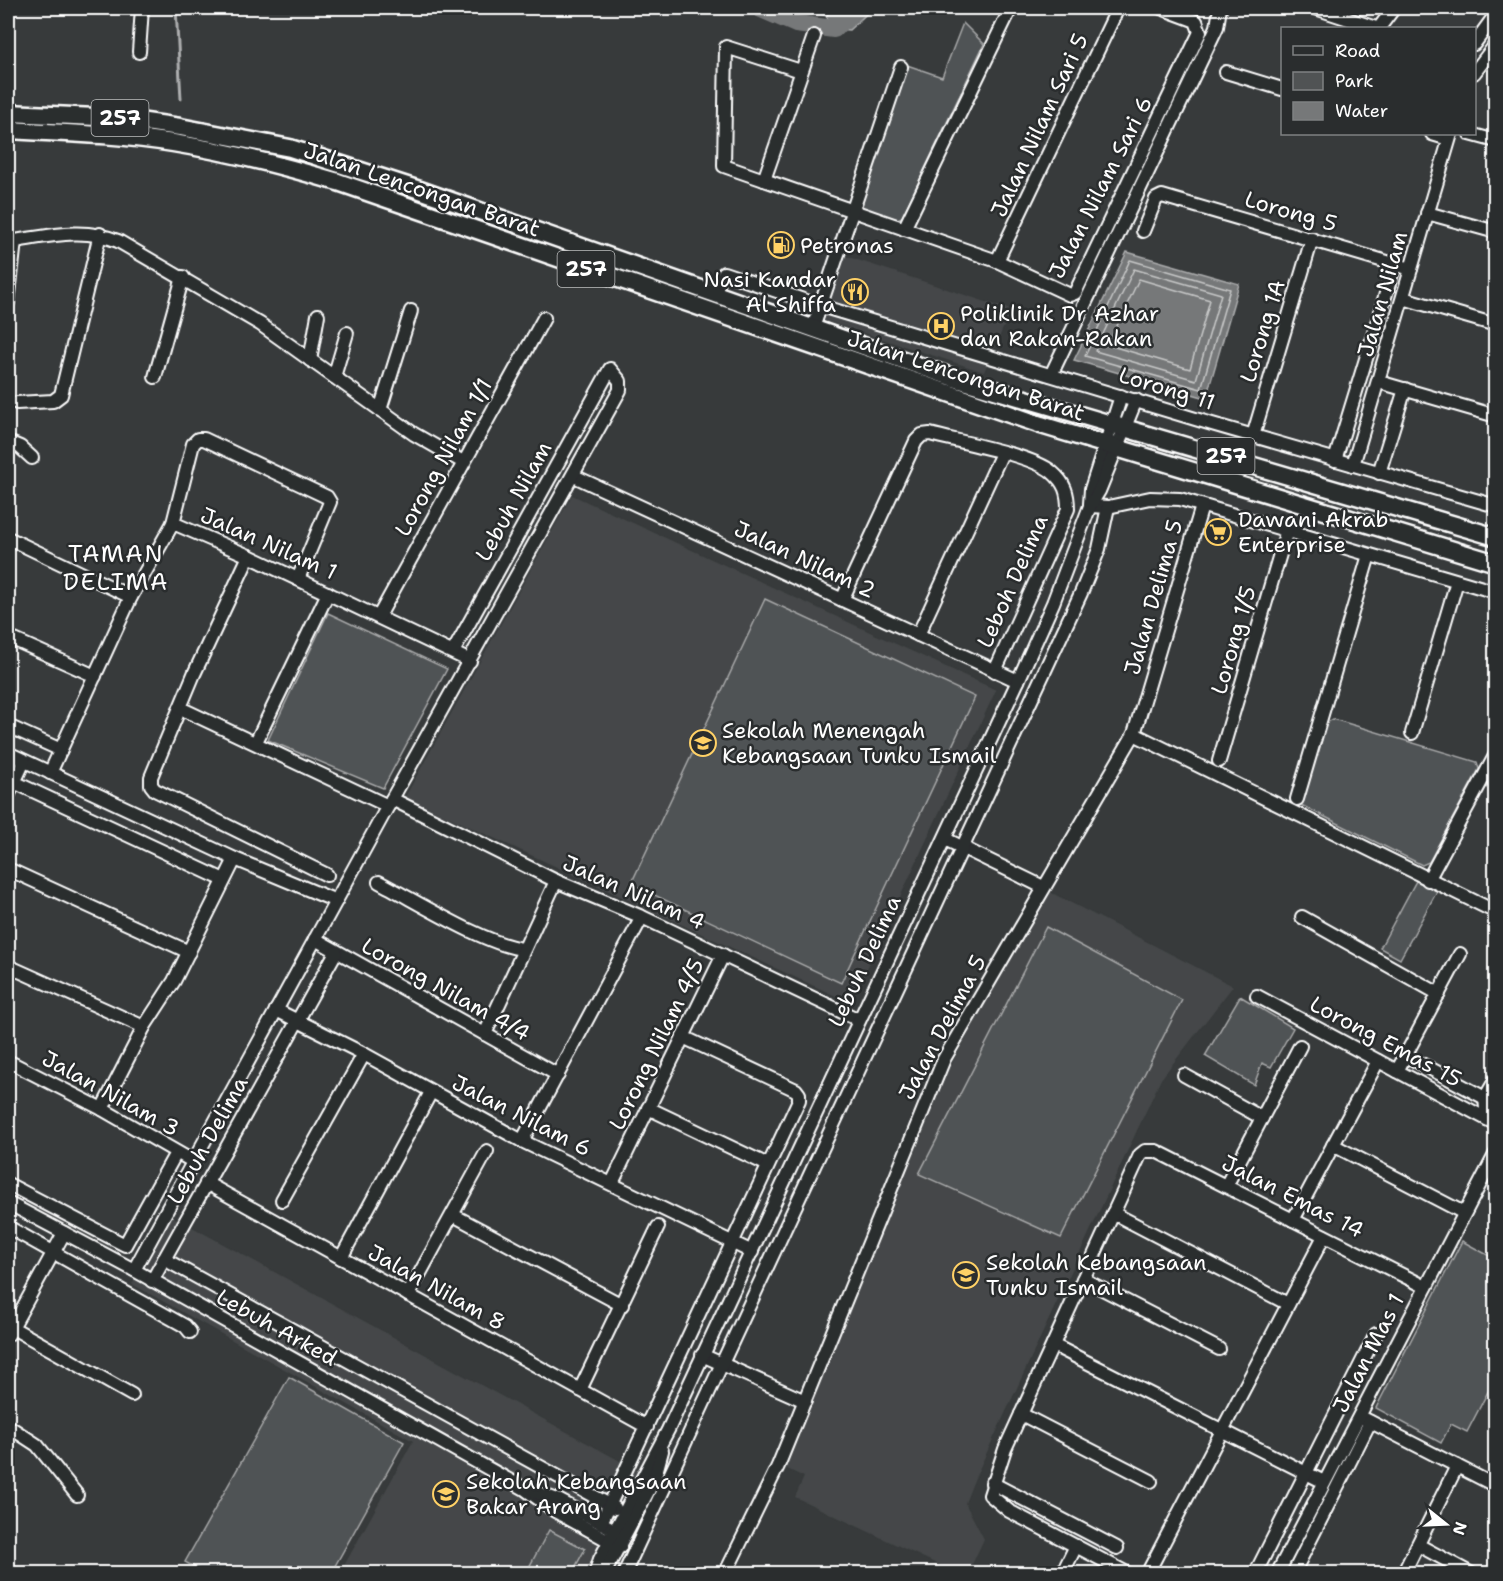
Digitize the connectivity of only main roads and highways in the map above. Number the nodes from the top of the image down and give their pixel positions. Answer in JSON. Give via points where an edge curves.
{"nodes":[{"id":1,"x":8,"y":113,"type":"edge"},
{"id":2,"x":8,"y":130,"type":"edge"},
{"id":3,"x":1496,"y":537,"type":"edge"},
{"id":4,"x":1496,"y":562,"type":"edge"}],
"edges":[{"from":1,"to":3,"type":"highway","name":"Jalan Lencongan Barat","number":"257","via":[[118,118],[290,148],[954,378]]},
{"from":2,"to":4,"type":"highway","name":"Jalan Lencongan Barat","number":"257","via":[[171,142],[338,182],[870,368]]}]}
